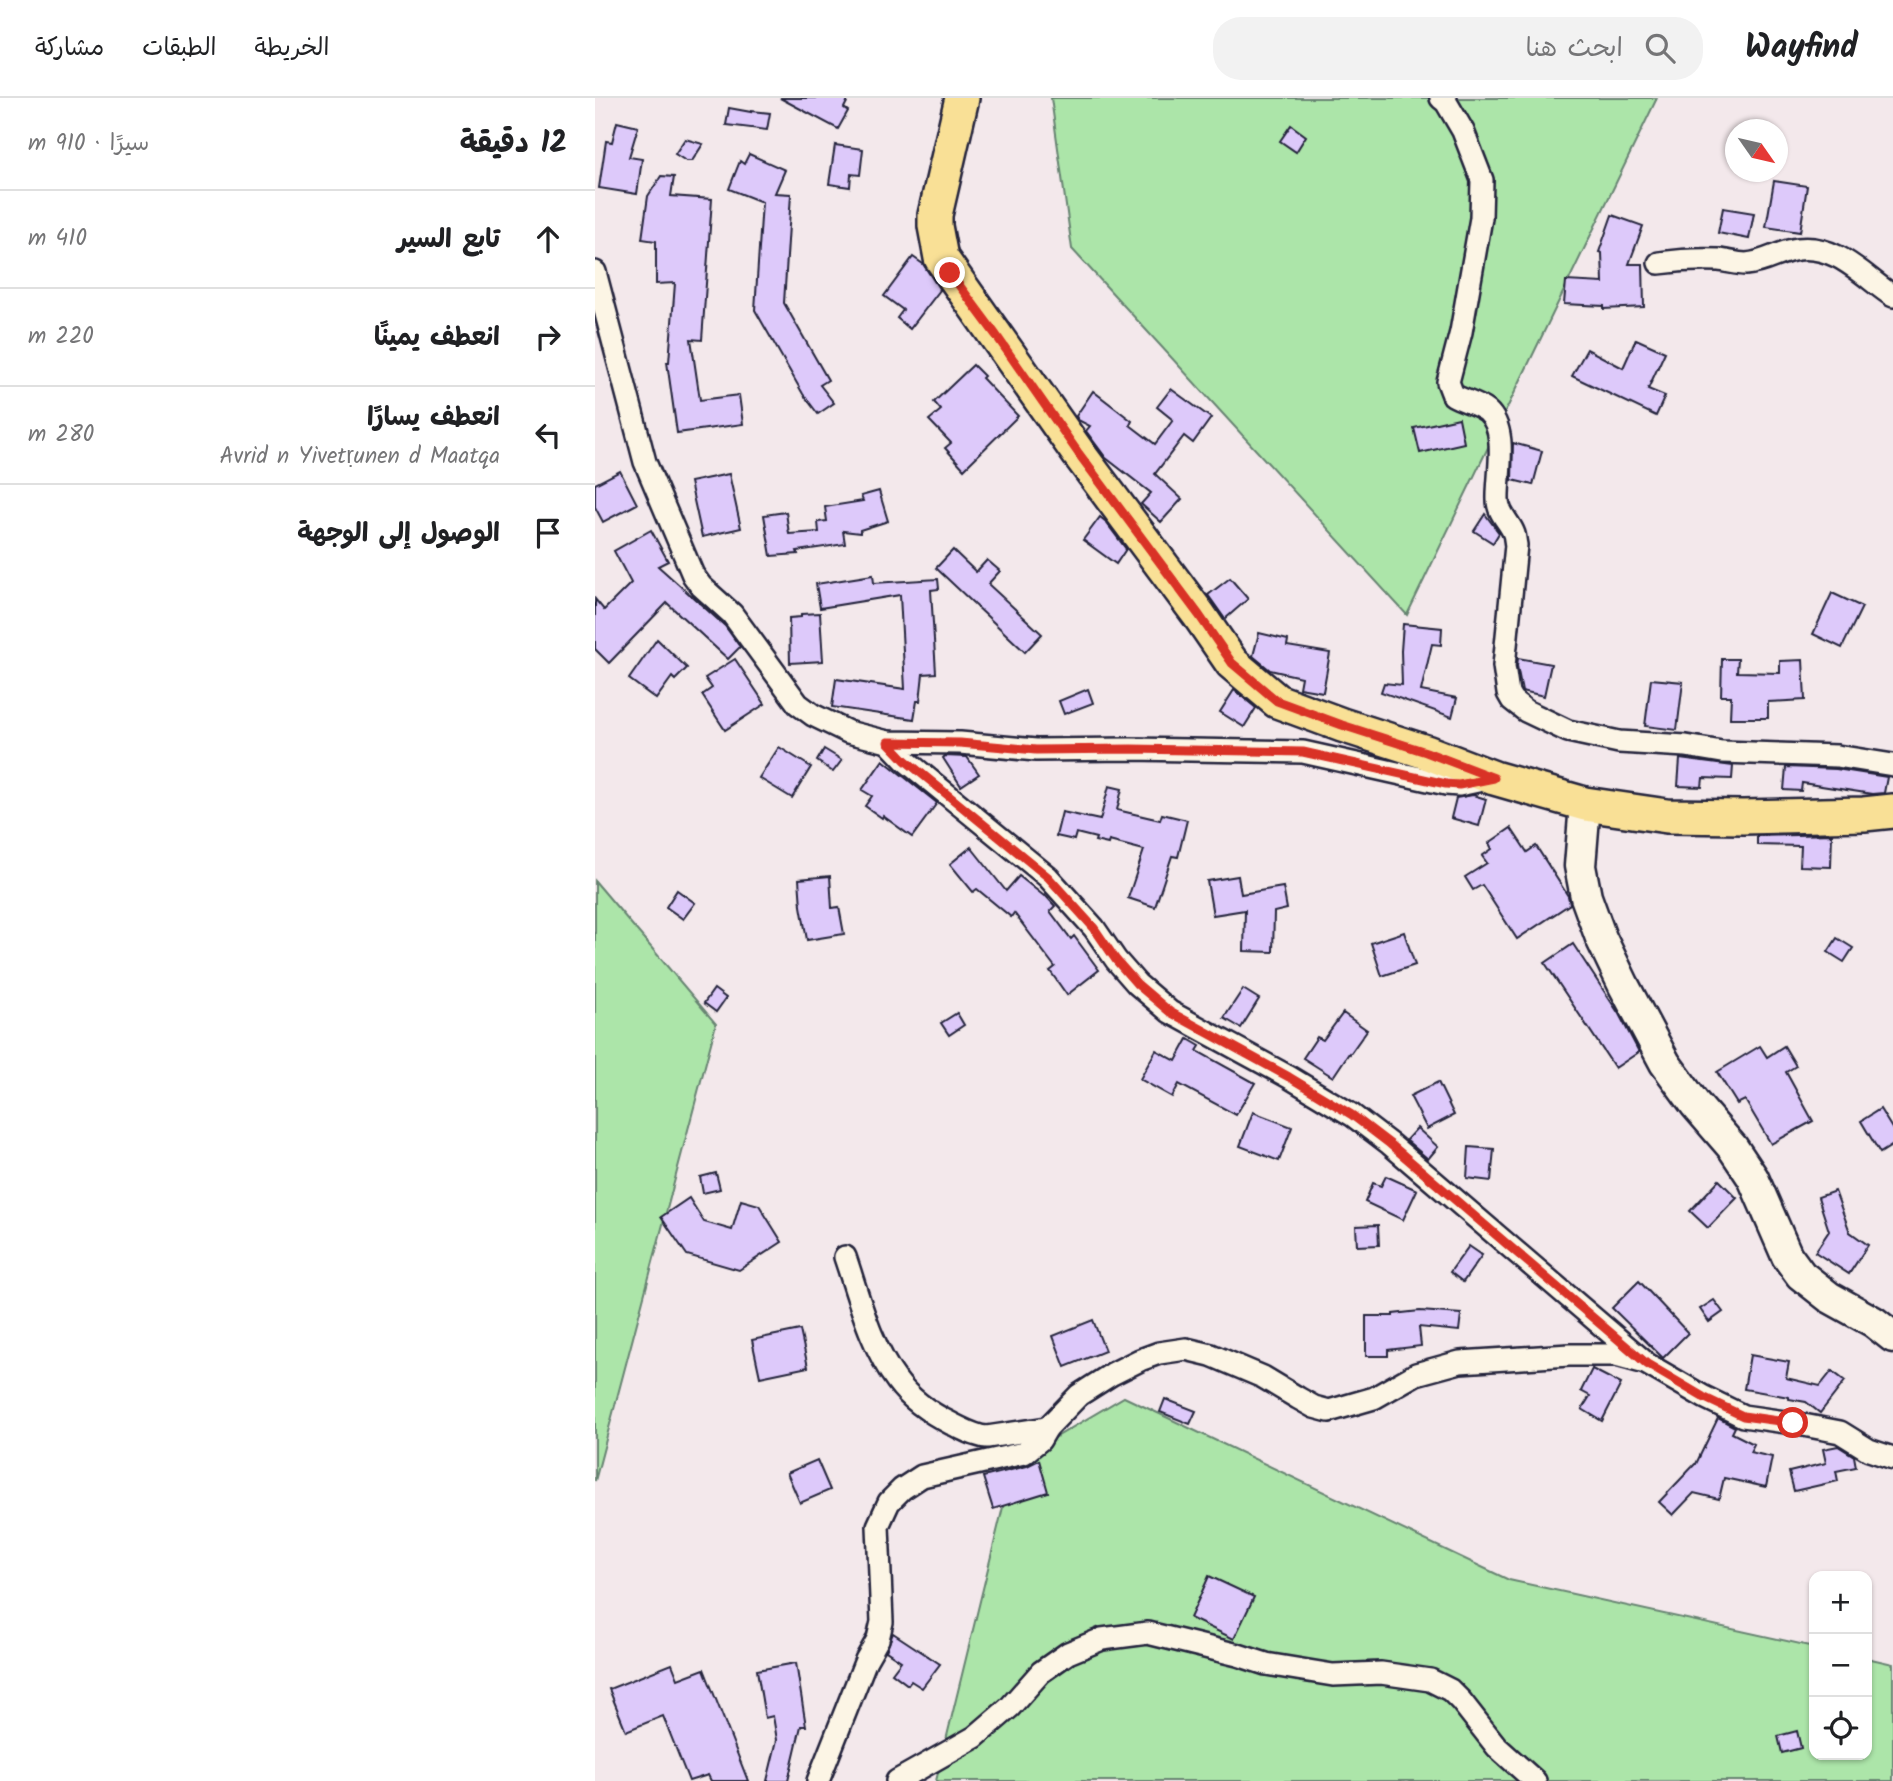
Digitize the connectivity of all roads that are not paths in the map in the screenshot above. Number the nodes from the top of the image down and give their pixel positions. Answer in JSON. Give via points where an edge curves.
{"nodes":[{"id":1,"x":962,"y":98,"type":"edge"},
{"id":2,"x":1441,"y":98,"type":"edge"},
{"id":3,"x":1660,"y":263,"type":"dead end"},
{"id":4,"x":595,"y":272,"type":"edge"},
{"id":5,"x":1893,"y":296,"type":"edge"},
{"id":6,"x":888,"y":742,"type":"junction"},
{"id":7,"x":1893,"y":765,"type":"edge"},
{"id":8,"x":1494,"y":778,"type":"junction"},
{"id":9,"x":1585,"y":804,"type":"junction"},
{"id":10,"x":1893,"y":811,"type":"edge"},
{"id":11,"x":845,"y":1257,"type":"dead end"},
{"id":12,"x":1893,"y":1337,"type":"edge"},
{"id":13,"x":1647,"y":1364,"type":"junction"},
{"id":14,"x":1047,"y":1428,"type":"junction"},
{"id":15,"x":1893,"y":1458,"type":"edge"},
{"id":16,"x":818,"y":1781,"type":"edge"},
{"id":17,"x":897,"y":1781,"type":"edge"},
{"id":18,"x":1535,"y":1781,"type":"edge"}],
"edges":[{"from":1,"to":8,"type":"main road","via":[[935,215],[941,258],[1232,663],[1277,701]]},
{"from":2,"to":7,"type":"street","via":[[1463,131],[1482,180],[1479,231],[1448,382],[1453,395],[1494,418],[1499,434],[1497,502],[1516,545],[1504,666],[1507,693],[1525,710],[1568,731],[1619,742],[1837,756]]},
{"from":3,"to":5,"type":"street","via":[[1686,259],[1745,264],[1801,248],[1819,250],[1864,273]]},
{"from":4,"to":6,"type":"street","via":[[641,451],[693,575],[732,614],[798,704],[848,732]]},
{"from":6,"to":8,"type":"street","via":[[1036,750],[1303,752],[1446,784]]},
{"from":6,"to":13,"type":"street","via":[[1048,877],[1137,984],[1170,1012],[1352,1115]]},
{"from":8,"to":9,"type":"main road"},
{"from":9,"to":10,"type":"main road","via":[[1667,816]]},
{"from":9,"to":12,"type":"main road","via":[[1580,866],[1587,897],[1612,961],[1665,1063],[1753,1178],[1787,1256],[1801,1275]]},
{"from":11,"to":14,"type":"street","via":[[877,1348],[897,1382],[913,1398],[979,1437]]},
{"from":13,"to":14,"type":"street","via":[[1616,1355],[1460,1362],[1416,1374],[1374,1398],[1329,1411],[1210,1355],[1174,1350],[1112,1374],[1079,1395]]},
{"from":13,"to":15,"type":"street","via":[[1743,1416],[1840,1432]]},
{"from":14,"to":16,"type":"street","via":[[1024,1453],[922,1476],[889,1502],[878,1526],[882,1609],[878,1639]]},
{"from":17,"to":18,"type":"street","via":[[975,1737],[1041,1672],[1068,1653],[1102,1639],[1149,1633],[1266,1664],[1333,1675],[1381,1673],[1430,1680],[1450,1690],[1497,1747]]}]}
